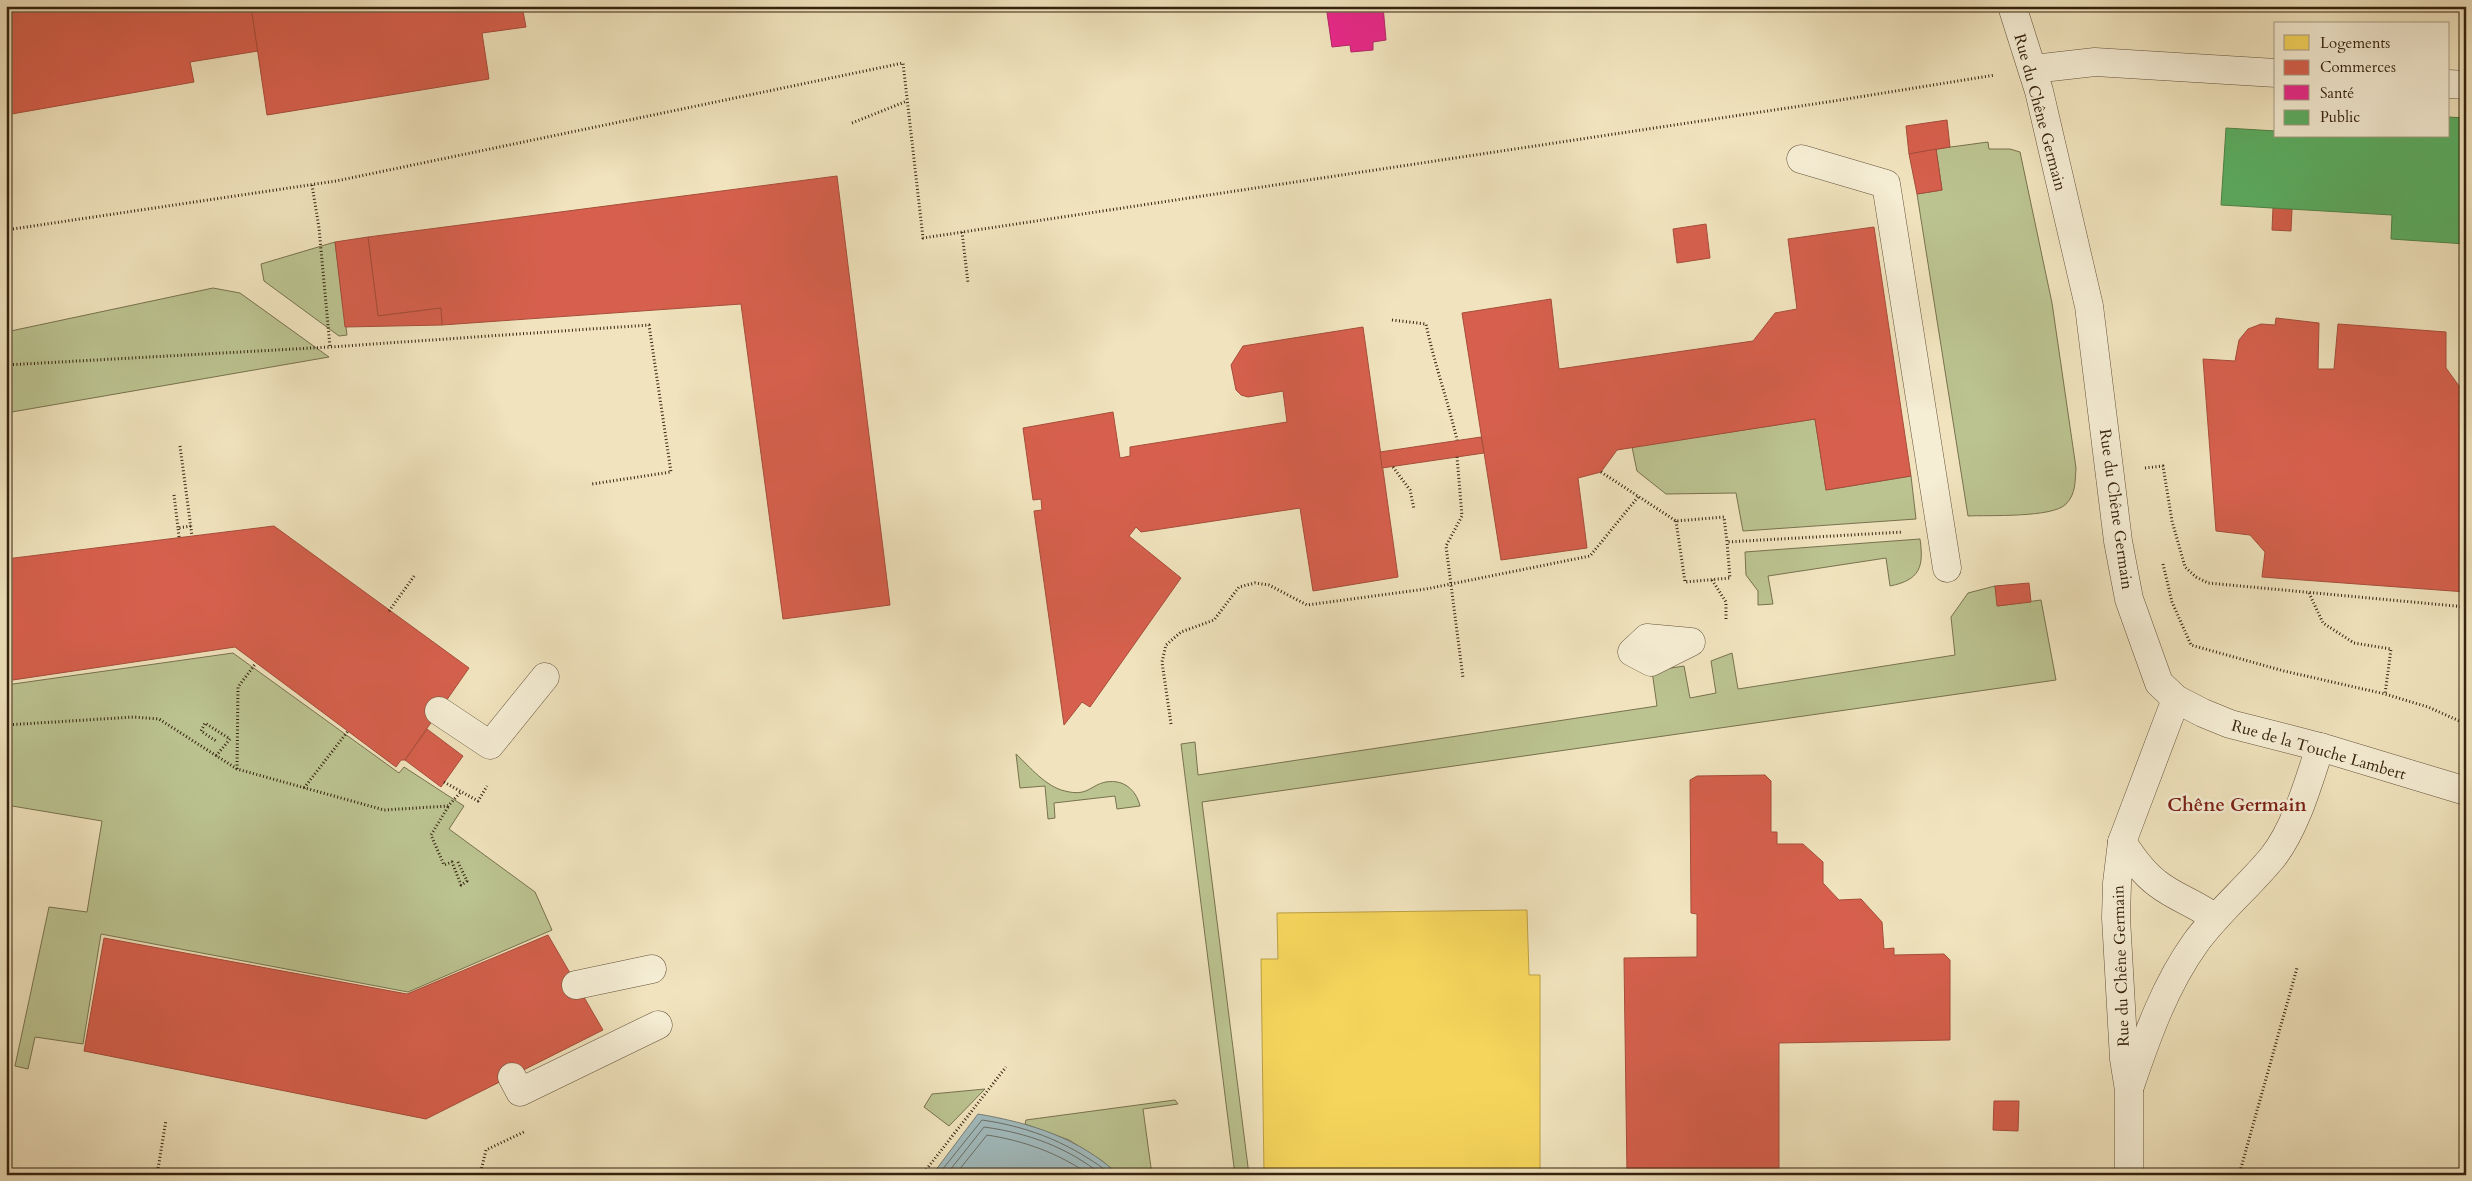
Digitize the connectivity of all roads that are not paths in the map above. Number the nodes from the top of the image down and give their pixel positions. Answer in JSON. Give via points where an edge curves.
{"nodes":[{"id":1,"x":2012,"y":6,"type":"edge"},
{"id":2,"x":2033,"y":69,"type":"junction"},
{"id":3,"x":2274,"y":73,"type":"edge"},
{"id":4,"x":2450,"y":84,"type":"edge"},
{"id":5,"x":2466,"y":85,"type":"edge"},
{"id":6,"x":1801,"y":159,"type":"dead end"},
{"id":7,"x":1947,"y":568,"type":"dead end"},
{"id":8,"x":1690,"y":642,"type":"dead end"},
{"id":9,"x":1632,"y":652,"type":"dead end"},
{"id":10,"x":545,"y":677,"type":"dead end"},
{"id":11,"x":2176,"y":699,"type":"junction"},
{"id":12,"x":439,"y":711,"type":"dead end"},
{"id":13,"x":2320,"y":747,"type":"junction"},
{"id":14,"x":2466,"y":791,"type":"edge"},
{"id":15,"x":2122,"y":842,"type":"junction"},
{"id":16,"x":2215,"y":918,"type":"junction"},
{"id":17,"x":652,"y":969,"type":"dead end"},
{"id":18,"x":576,"y":985,"type":"dead end"},
{"id":19,"x":658,"y":1025,"type":"dead end"},
{"id":20,"x":512,"y":1077,"type":"dead end"},
{"id":21,"x":2129,"y":1090,"type":"junction"},
{"id":22,"x":2129,"y":1175,"type":"edge"}],
"edges":[{"from":1,"to":2,"type":"street","name":"Rue du Chêne Germain"},
{"from":2,"to":3,"type":"street","via":[[2095,62]]},
{"from":2,"to":11,"type":"street","name":"Rue du Chêne Germain","via":[[2089,306],[2118,541],[2129,599],[2159,683]]},
{"from":4,"to":5,"type":"street"},
{"from":6,"to":7,"type":"street","via":[[1886,184]]},
{"from":8,"to":9,"type":"street","via":[[1647,638]]},
{"from":10,"to":12,"type":"street","via":[[490,745]]},
{"from":11,"to":13,"type":"street","name":"Rue de la Touche Lambert","via":[[2230,724]]},
{"from":11,"to":15,"type":"street","name":"Rue du Chêne Germain"},
{"from":13,"to":14,"type":"street","name":"Rue de la Touche Lambert"},
{"from":13,"to":16,"type":"street","name":"Rue du Chêne Germain","via":[[2291,824],[2273,857]]},
{"from":15,"to":16,"type":"street","via":[[2159,885]]},
{"from":15,"to":21,"type":"street","name":"Rue du Chêne Germain","via":[[2116,918],[2124,1059]]},
{"from":16,"to":21,"type":"street","name":"Rue du Chêne Germain","via":[[2195,943],[2168,988]]},
{"from":17,"to":18,"type":"street"},
{"from":19,"to":20,"type":"street","via":[[520,1092]]},
{"from":21,"to":22,"type":"street","name":"Rue du Chêne Germain"}]}
